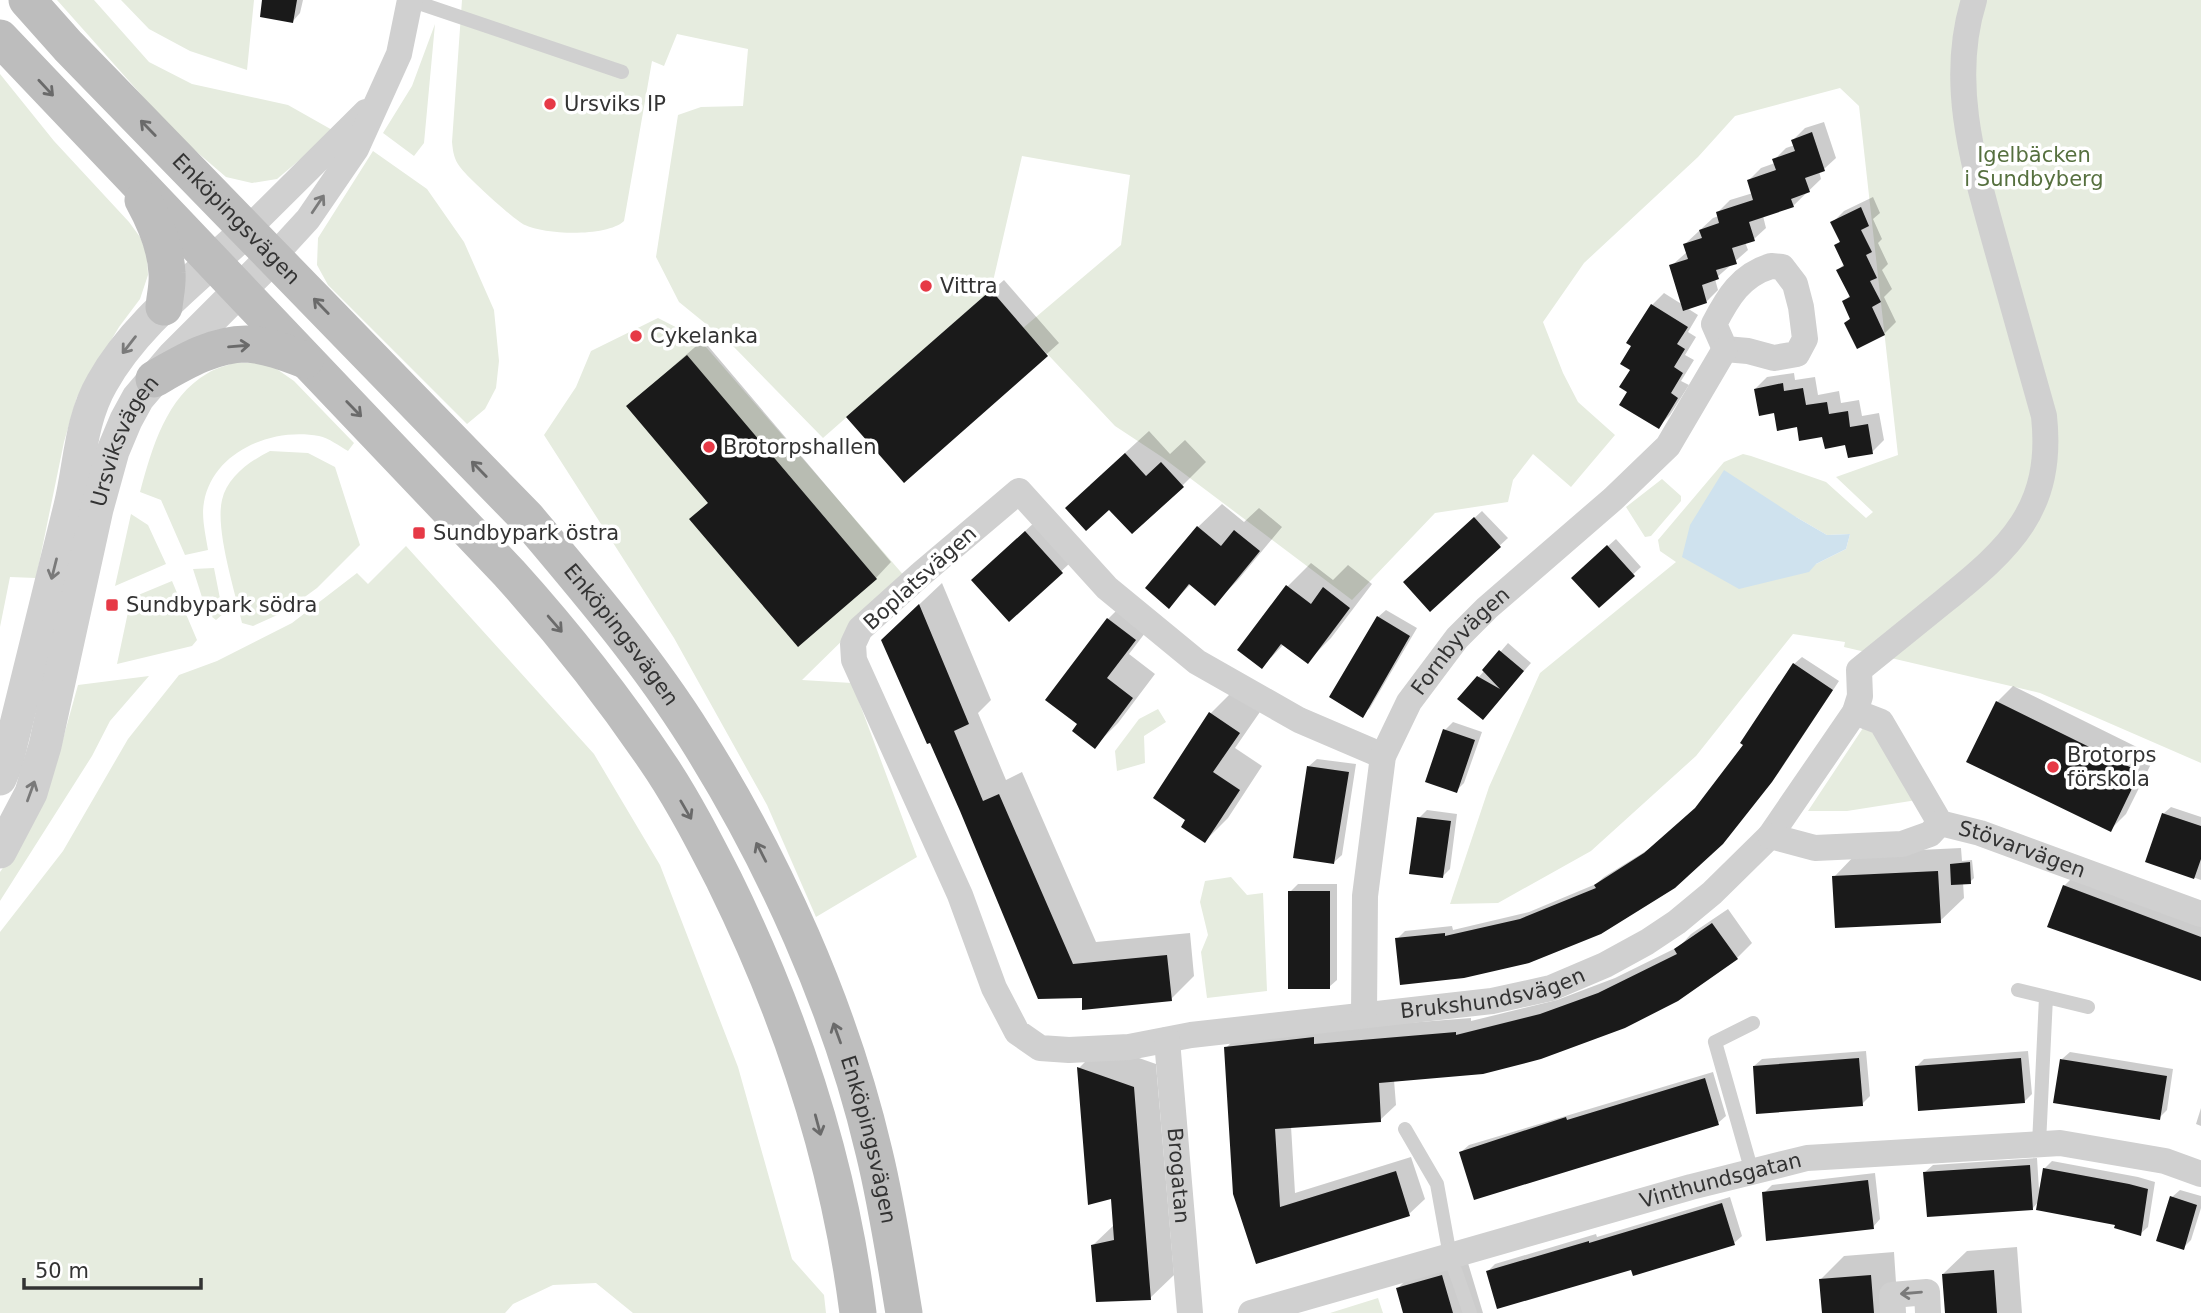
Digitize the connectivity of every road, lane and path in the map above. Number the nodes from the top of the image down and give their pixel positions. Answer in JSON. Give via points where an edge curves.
{"nodes":[{"id":1,"x":27,"y":0,"type":"edge"},
{"id":2,"x":410,"y":0,"type":"edge"},
{"id":3,"x":1973,"y":0,"type":"edge"},
{"id":4,"x":0,"y":38,"type":"edge"},
{"id":5,"x":622,"y":72,"type":"dead end"},
{"id":6,"x":380,"y":98,"type":"junction"},
{"id":7,"x":131,"y":177,"type":"junction"},
{"id":8,"x":248,"y":229,"type":"junction"},
{"id":9,"x":274,"y":256,"type":"junction"},
{"id":10,"x":213,"y":263,"type":"junction"},
{"id":11,"x":240,"y":291,"type":"junction"},
{"id":12,"x":164,"y":307,"type":"junction"},
{"id":13,"x":1725,"y":349,"type":"dead end"},
{"id":14,"x":306,"y":360,"type":"junction"},
{"id":15,"x":154,"y":379,"type":"junction"},
{"id":16,"x":1854,"y":712,"type":"junction"},
{"id":17,"x":1383,"y":756,"type":"junction"},
{"id":18,"x":0,"y":779,"type":"edge"},
{"id":19,"x":1940,"y":823,"type":"junction"},
{"id":20,"x":1770,"y":836,"type":"junction"},
{"id":21,"x":0,"y":852,"type":"edge"},
{"id":22,"x":2201,"y":914,"type":"edge"},
{"id":23,"x":2018,"y":990,"type":"dead end"},
{"id":24,"x":2046,"y":997,"type":"junction"},
{"id":25,"x":2088,"y":1007,"type":"dead end"},
{"id":26,"x":1364,"y":1014,"type":"junction"},
{"id":27,"x":1753,"y":1023,"type":"dead end"},
{"id":28,"x":1167,"y":1040,"type":"junction"},
{"id":29,"x":1405,"y":1129,"type":"dead end"},
{"id":30,"x":2039,"y":1144,"type":"junction"},
{"id":31,"x":1752,"y":1172,"type":"junction"},
{"id":32,"x":2201,"y":1174,"type":"edge"},
{"id":33,"x":1450,"y":1256,"type":"junction"},
{"id":34,"x":858,"y":1313,"type":"edge"},
{"id":35,"x":904,"y":1313,"type":"edge"},
{"id":36,"x":1190,"y":1313,"type":"edge"},
{"id":37,"x":1251,"y":1313,"type":"edge"},
{"id":38,"x":1470,"y":1313,"type":"edge"},
{"id":39,"x":1893,"y":1313,"type":"edge"},
{"id":40,"x":1928,"y":1313,"type":"edge"}],
"edges":[{"from":8,"to":1,"type":"main road","name":"Enköpingsvägen","one_way":true},
{"from":2,"to":5,"type":"lane"},
{"from":2,"to":6,"type":"street","name":"Ursviksvägen","via":[[399,54]]},
{"from":3,"to":16,"type":"street","via":[[1963,44],[1964,113],[2044,416],[2045,468],[2038,495],[2008,545],[1859,670],[1860,696]]},
{"from":4,"to":7,"type":"main road","name":"Enköpingsvägen","one_way":true},
{"from":6,"to":8,"type":"street","name":"Ursviksvägen"},
{"from":9,"to":6,"type":"street","name":"Ursviksvägen","one_way":true,"via":[[308,219],[356,149]]},
{"from":7,"to":10,"type":"main road","name":"Enköpingsvägen"},
{"from":7,"to":12,"type":"main road","via":[[164,254]]},
{"from":8,"to":9,"type":"main road","name":"Enköpingsvägen"},
{"from":8,"to":10,"type":"street","name":"Ursviksvägen"},
{"from":9,"to":11,"type":"street","name":"Ursviksvägen"},
{"from":35,"to":9,"type":"main road","name":"Enköpingsvägen","one_way":true,"via":[[874,1151],[847,1059],[827,1002],[742,814],[654,676],[598,601],[527,519]]},
{"from":10,"to":11,"type":"main road","name":"Enköpingsvägen"},
{"from":10,"to":12,"type":"street","name":"Ursviksvägen"},
{"from":11,"to":14,"type":"main road","name":"Enköpingsvägen"},
{"from":11,"to":15,"type":"street","name":"Ursviksvägen"},
{"from":12,"to":18,"type":"street","name":"Ursviksvägen","one_way":true,"via":[[116,363],[89,413],[71,502]]},
{"from":13,"to":17,"type":"street","name":"Fornbyvägen","via":[[1668,446],[1457,638],[1409,702]]},
{"from":15,"to":14,"type":"main road","one_way":true,"via":[[192,358],[247,344]]},
{"from":14,"to":34,"type":"main road","name":"Enköpingsvägen","one_way":true,"via":[[558,628],[663,771],[740,912],[789,1031],[831,1172]]},
{"from":21,"to":15,"type":"street","name":"Ursviksvägen","one_way":true,"via":[[31,793],[45,746],[113,451],[138,398]]},
{"from":16,"to":19,"type":"street","name":"Stövarvägen","via":[[1881,722]]},
{"from":16,"to":20,"type":"street","name":"Brukshundsvägen"},
{"from":17,"to":26,"type":"street","name":"Fornbyvägen","via":[[1365,896]]},
{"from":17,"to":28,"type":"street","name":"Boplatsvägen","via":[[1299,720],[1197,662],[1107,588],[1019,491],[860,629],[853,644],[854,660],[1017,1032],[1040,1048],[1069,1050]]},
{"from":19,"to":20,"type":"street","via":[[1930,834],[1902,844],[1815,848]]},
{"from":19,"to":22,"type":"street","name":"Stövarvägen","via":[[1980,833]]},
{"from":20,"to":26,"type":"street","name":"Brukshundsvägen","via":[[1677,922],[1594,970],[1551,988],[1492,1001]]},
{"from":23,"to":24,"type":"lane"},
{"from":24,"to":25,"type":"lane"},
{"from":24,"to":30,"type":"lane"},
{"from":26,"to":28,"type":"street","name":"Brukshundsvägen"},
{"from":27,"to":31,"type":"lane","via":[[1715,1042]]},
{"from":28,"to":36,"type":"street","name":"Brogatan"},
{"from":29,"to":33,"type":"lane","via":[[1437,1184]]},
{"from":30,"to":31,"type":"street","name":"Vinthundsgatan","via":[[1807,1158]]},
{"from":30,"to":32,"type":"street","name":"Vinthundsgatan","via":[[2060,1143],[2165,1161]]},
{"from":31,"to":33,"type":"street","name":"Vinthundsgatan"},
{"from":33,"to":37,"type":"street","name":"Vinthundsgatan"},
{"from":33,"to":38,"type":"lane"},
{"from":40,"to":39,"type":"street","one_way":true,"via":[[1927,1292],[1892,1295]]}]}
